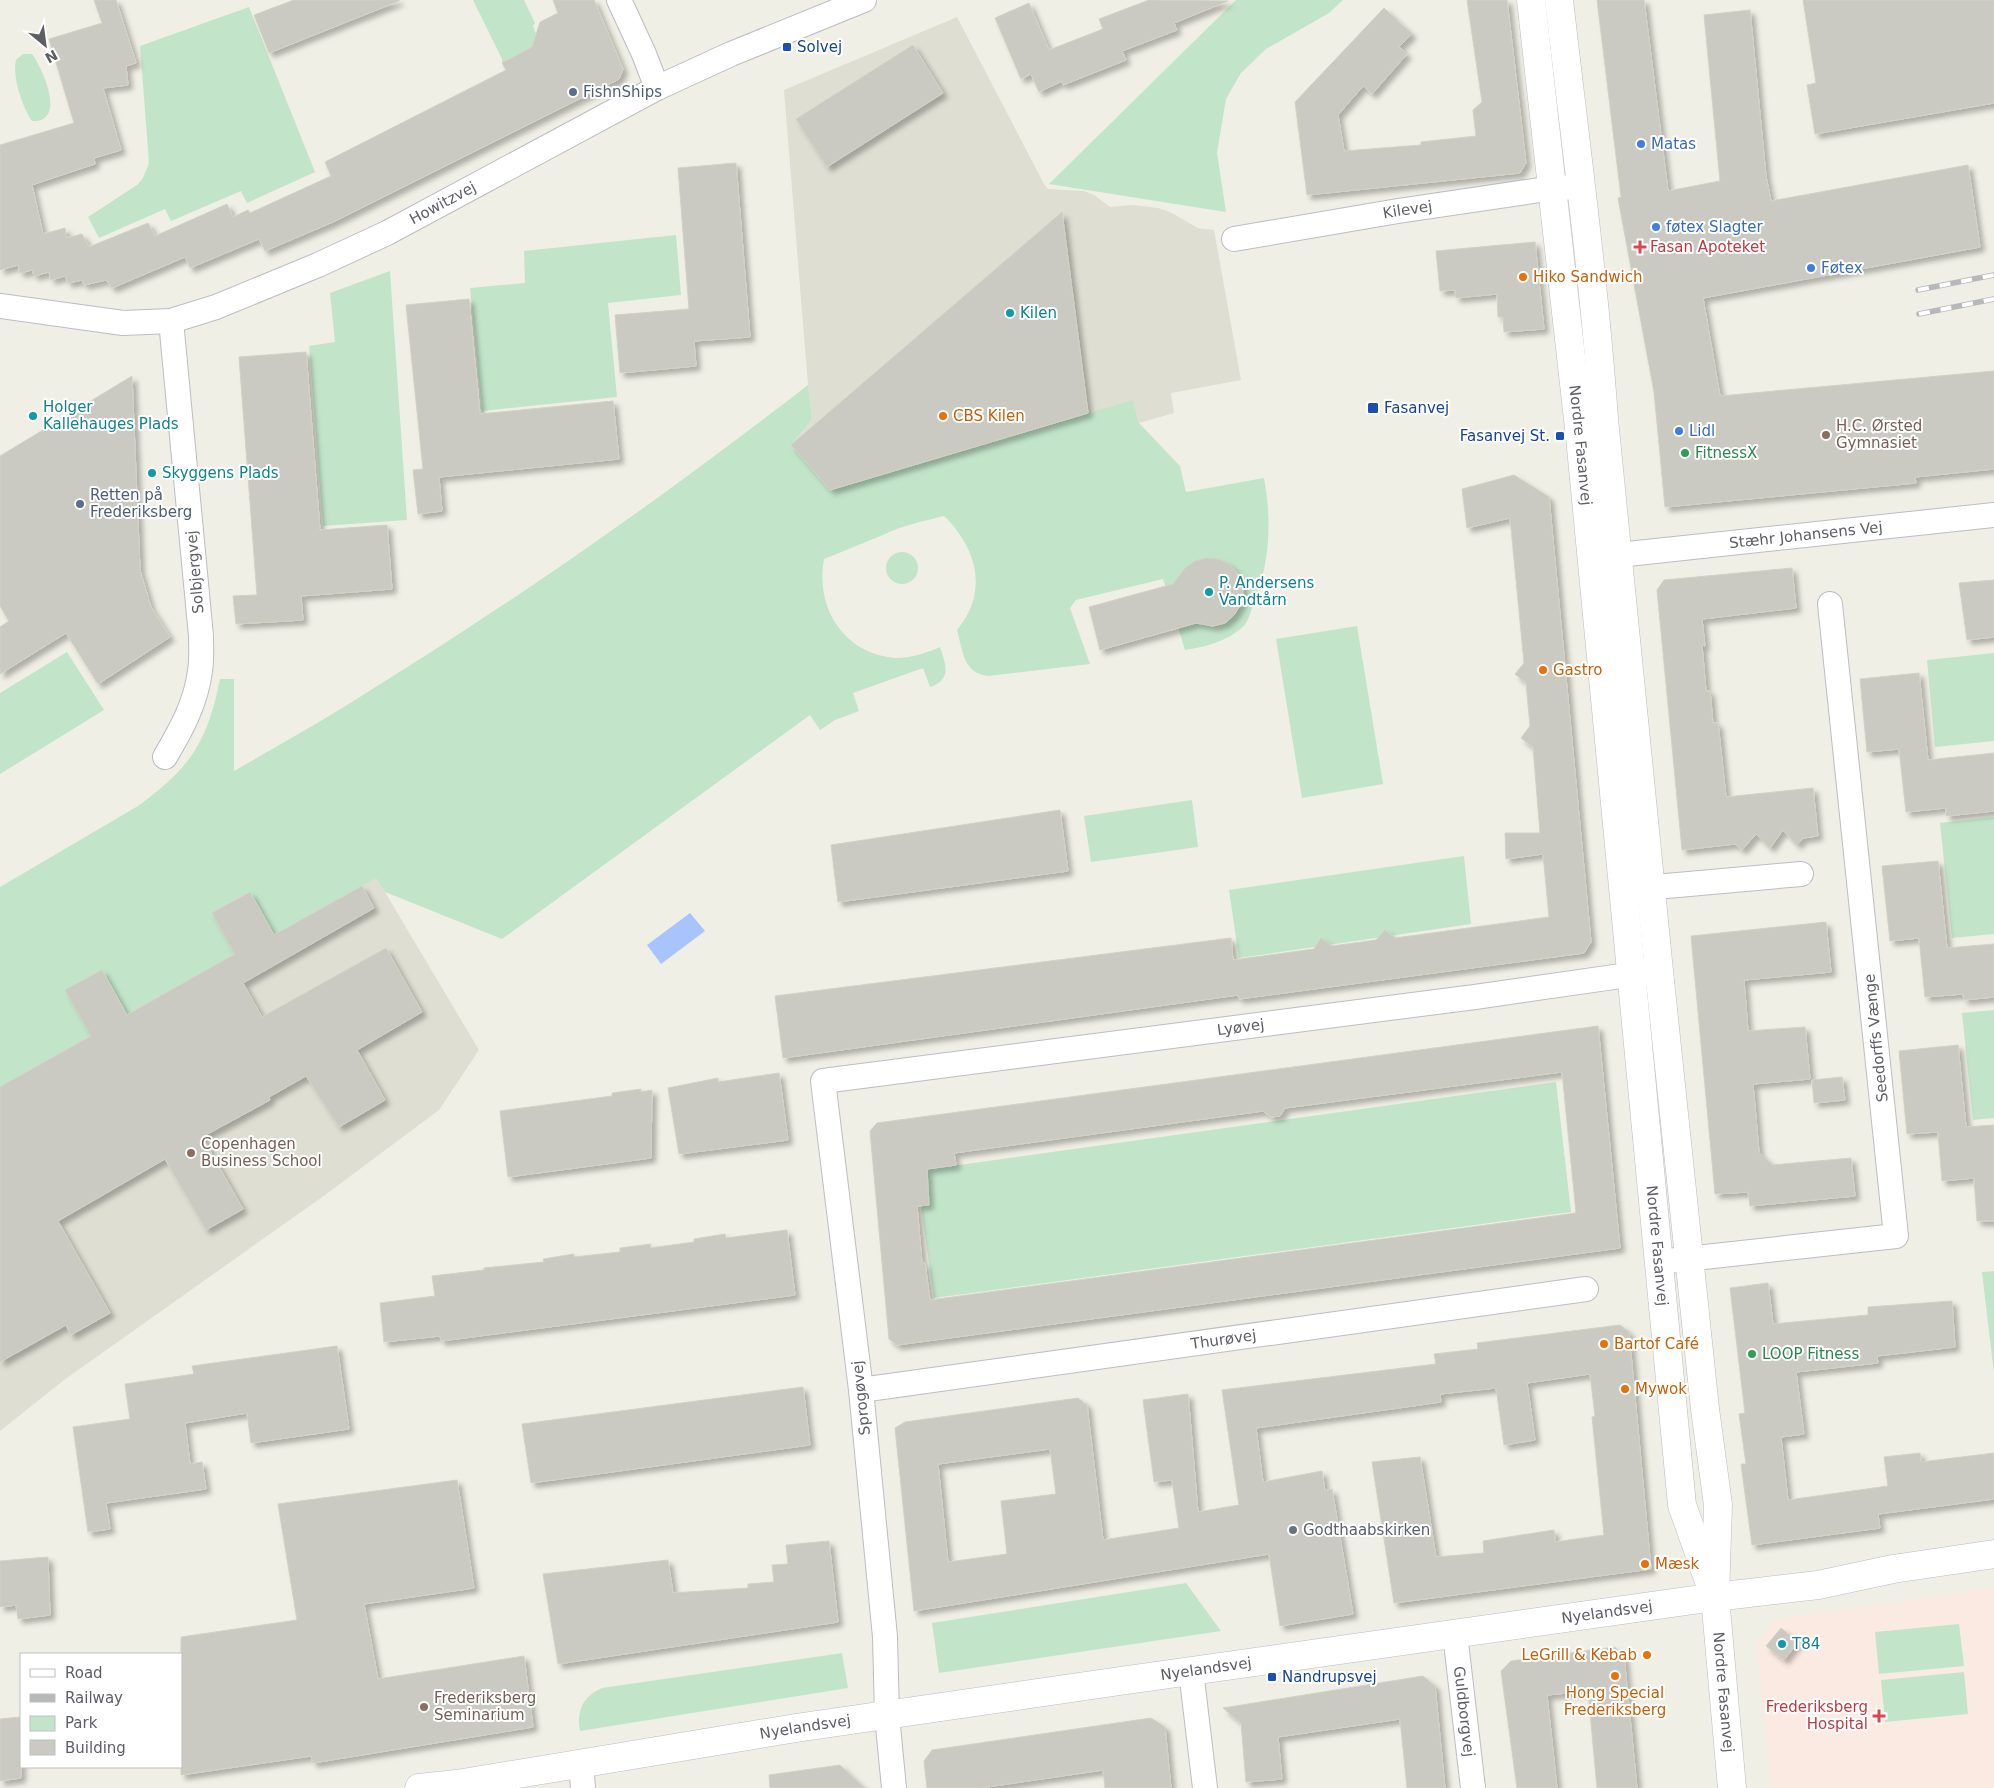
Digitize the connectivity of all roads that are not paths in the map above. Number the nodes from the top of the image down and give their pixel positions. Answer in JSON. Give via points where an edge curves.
{"nodes":[{"id":1,"x":619,"y":0,"type":"edge"},
{"id":2,"x":864,"y":0,"type":"edge"},
{"id":3,"x":1532,"y":0,"type":"edge"},
{"id":4,"x":1559,"y":0,"type":"edge"},
{"id":5,"x":657,"y":88,"type":"junction"},
{"id":6,"x":1582,"y":186,"type":"junction"},
{"id":7,"x":1553,"y":188,"type":"junction"},
{"id":8,"x":1234,"y":239,"type":"dead end"},
{"id":9,"x":0,"y":306,"type":"edge"},
{"id":10,"x":171,"y":321,"type":"junction"},
{"id":11,"x":1994,"y":515,"type":"edge"},
{"id":12,"x":1618,"y":555,"type":"junction"},
{"id":13,"x":1591,"y":558,"type":"junction"},
{"id":14,"x":1830,"y":604,"type":"dead end"},
{"id":15,"x":165,"y":757,"type":"dead end"},
{"id":16,"x":1801,"y":874,"type":"dead end"},
{"id":17,"x":1651,"y":888,"type":"junction"},
{"id":18,"x":1623,"y":890,"type":"junction"},
{"id":19,"x":1659,"y":971,"type":"junction"},
{"id":20,"x":1631,"y":975,"type":"junction"},
{"id":21,"x":823,"y":1082,"type":"joint"},
{"id":22,"x":1690,"y":1258,"type":"junction"},
{"id":23,"x":1659,"y":1262,"type":"junction"},
{"id":24,"x":1586,"y":1289,"type":"dead end"},
{"id":25,"x":861,"y":1390,"type":"junction"},
{"id":26,"x":1994,"y":1554,"type":"edge"},
{"id":27,"x":1715,"y":1597,"type":"junction"},
{"id":28,"x":1455,"y":1634,"type":"junction"},
{"id":29,"x":1190,"y":1671,"type":"junction"},
{"id":30,"x":888,"y":1716,"type":"junction"},
{"id":31,"x":582,"y":1776,"type":"edge"},
{"id":32,"x":419,"y":1788,"type":"edge"},
{"id":33,"x":894,"y":1788,"type":"edge"},
{"id":34,"x":1205,"y":1788,"type":"edge"},
{"id":35,"x":1473,"y":1788,"type":"edge"},
{"id":36,"x":1732,"y":1788,"type":"edge"}],
"edges":[{"from":1,"to":5,"type":"street"},
{"from":2,"to":5,"type":"street","name":"Howitzvej"},
{"from":3,"to":7,"type":"street","name":"Nordre Fasanvej"},
{"from":4,"to":6,"type":"street","name":"Nordre Fasanvej"},
{"from":5,"to":10,"type":"street","name":"Howitzvej","via":[[387,233],[216,307]]},
{"from":6,"to":7,"type":"street","name":"Kilevej"},
{"from":6,"to":12,"type":"street","name":"Nordre Fasanvej"},
{"from":7,"to":8,"type":"street","name":"Kilevej"},
{"from":7,"to":13,"type":"street","name":"Nordre Fasanvej"},
{"from":9,"to":10,"type":"street","name":"Howitzvej","via":[[123,323]]},
{"from":10,"to":15,"type":"street","name":"Solbjergvej","via":[[201,644],[195,693],[183,727]]},
{"from":11,"to":12,"type":"street","name":"Stæhr Johansens Vej"},
{"from":12,"to":13,"type":"street"},
{"from":12,"to":17,"type":"street","name":"Nordre Fasanvej"},
{"from":13,"to":18,"type":"street","name":"Nordre Fasanvej"},
{"from":14,"to":22,"type":"street","name":"Seedorffs Vænge","via":[[1896,1236]]},
{"from":16,"to":17,"type":"street"},
{"from":17,"to":18,"type":"street"},
{"from":17,"to":19,"type":"street","name":"Nordre Fasanvej"},
{"from":18,"to":20,"type":"street","name":"Nordre Fasanvej"},
{"from":19,"to":20,"type":"street","name":"Lyøvej"},
{"from":19,"to":22,"type":"street","name":"Nordre Fasanvej"},
{"from":20,"to":21,"type":"street","name":"Lyøvej"},
{"from":20,"to":23,"type":"street","name":"Nordre Fasanvej"},
{"from":21,"to":25,"type":"street","name":"Sprogøvej"},
{"from":22,"to":23,"type":"street","name":"Seedorffs Vænge"},
{"from":22,"to":27,"type":"street","name":"Nordre Fasanvej","via":[[1718,1505]]},
{"from":23,"to":27,"type":"street","name":"Nordre Fasanvej","via":[[1682,1506]]},
{"from":24,"to":25,"type":"street","name":"Thurøvej"},
{"from":25,"to":30,"type":"street","name":"Sprogøvej","via":[[886,1637]]},
{"from":26,"to":27,"type":"street","name":"Nyelandsvej","via":[[1893,1569],[1818,1585]]},
{"from":27,"to":28,"type":"street","name":"Nyelandsvej"},
{"from":27,"to":36,"type":"street","name":"Nordre Fasanvej"},
{"from":28,"to":29,"type":"street","name":"Nyelandsvej"},
{"from":28,"to":35,"type":"street","name":"Guldborgvej"},
{"from":29,"to":30,"type":"street","name":"Nyelandsvej"},
{"from":29,"to":34,"type":"street"},
{"from":30,"to":31,"type":"street","name":"Nyelandsvej","via":[[786,1730]]},
{"from":30,"to":33,"type":"street","name":"Sprogøvej"},
{"from":31,"to":32,"type":"street","name":"Nyelandsvej"}]}
